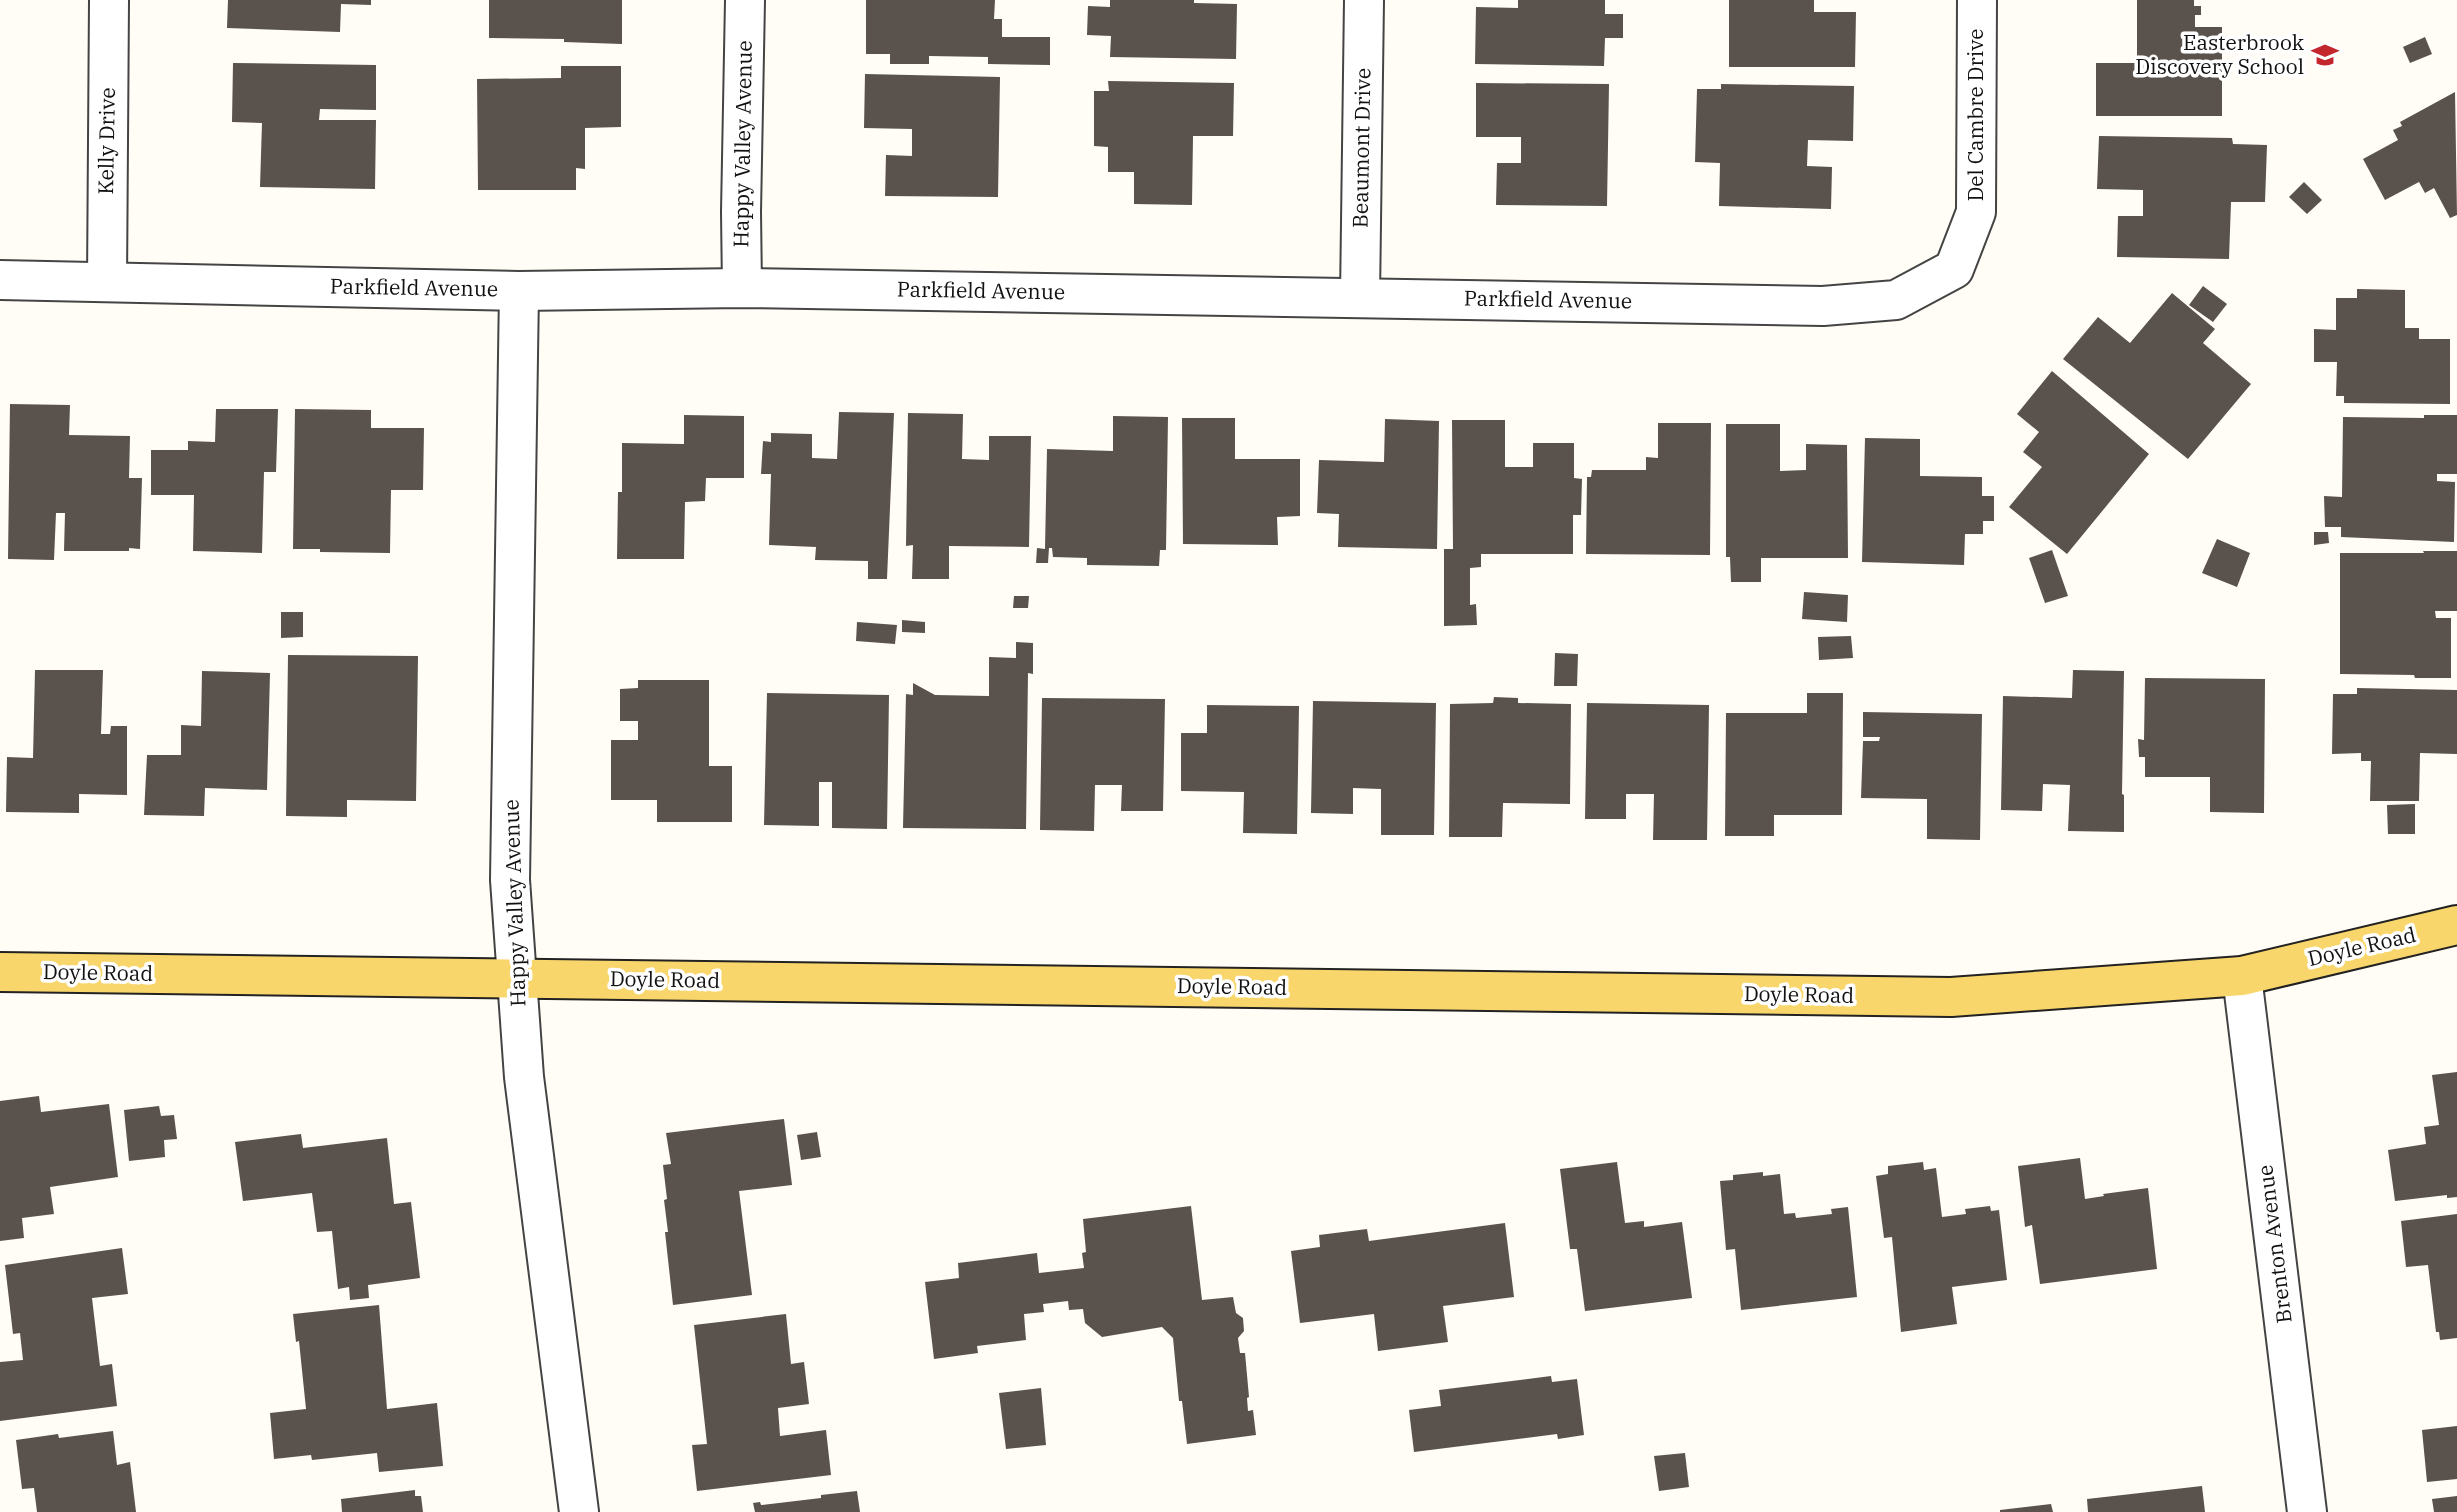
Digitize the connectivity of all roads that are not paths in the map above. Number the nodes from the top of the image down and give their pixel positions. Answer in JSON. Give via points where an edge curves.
{"nodes":[{"id":1,"x":109,"y":0,"type":"edge"},
{"id":2,"x":744,"y":0,"type":"edge"},
{"id":3,"x":1364,"y":0,"type":"edge"},
{"id":4,"x":1977,"y":0,"type":"edge"},
{"id":5,"x":1954,"y":269,"type":"joint"},
{"id":6,"x":0,"y":280,"type":"edge"},
{"id":7,"x":107,"y":282,"type":"junction"},
{"id":8,"x":742,"y":288,"type":"junction"},
{"id":9,"x":519,"y":291,"type":"junction"},
{"id":10,"x":1360,"y":297,"type":"junction"},
{"id":11,"x":2457,"y":925,"type":"edge"},
{"id":12,"x":0,"y":972,"type":"edge"},
{"id":13,"x":2242,"y":976,"type":"junction"},
{"id":14,"x":516,"y":978,"type":"junction"},
{"id":15,"x":579,"y":1512,"type":"edge"},
{"id":16,"x":2307,"y":1512,"type":"edge"}],
"edges":[{"from":1,"to":7,"type":"street","name":"Kelly Drive"},
{"from":2,"to":8,"type":"street","name":"Happy Valley Avenue"},
{"from":3,"to":10,"type":"street","name":"Beaumont Drive"},
{"from":4,"to":5,"type":"street","name":"Del Cambre Drive","via":[[1976,212]]},
{"from":5,"to":10,"type":"street","name":"Parkfield Avenue","via":[[1896,300],[1823,306]]},
{"from":6,"to":7,"type":"street","name":"Parkfield Avenue"},
{"from":7,"to":9,"type":"street","name":"Parkfield Avenue"},
{"from":8,"to":9,"type":"street","name":"Parkfield Avenue"},
{"from":8,"to":10,"type":"street","name":"Parkfield Avenue"},
{"from":9,"to":14,"type":"street","name":"Happy Valley Avenue","via":[[510,880]]},
{"from":11,"to":13,"type":"main road","name":"Doyle Road"},
{"from":12,"to":14,"type":"main road","name":"Doyle Road"},
{"from":13,"to":14,"type":"main road","name":"Doyle Road","via":[[1951,997]]},
{"from":13,"to":16,"type":"street","name":"Brenton Avenue"},
{"from":14,"to":15,"type":"street","name":"Happy Valley Avenue","via":[[524,1077]]}]}
